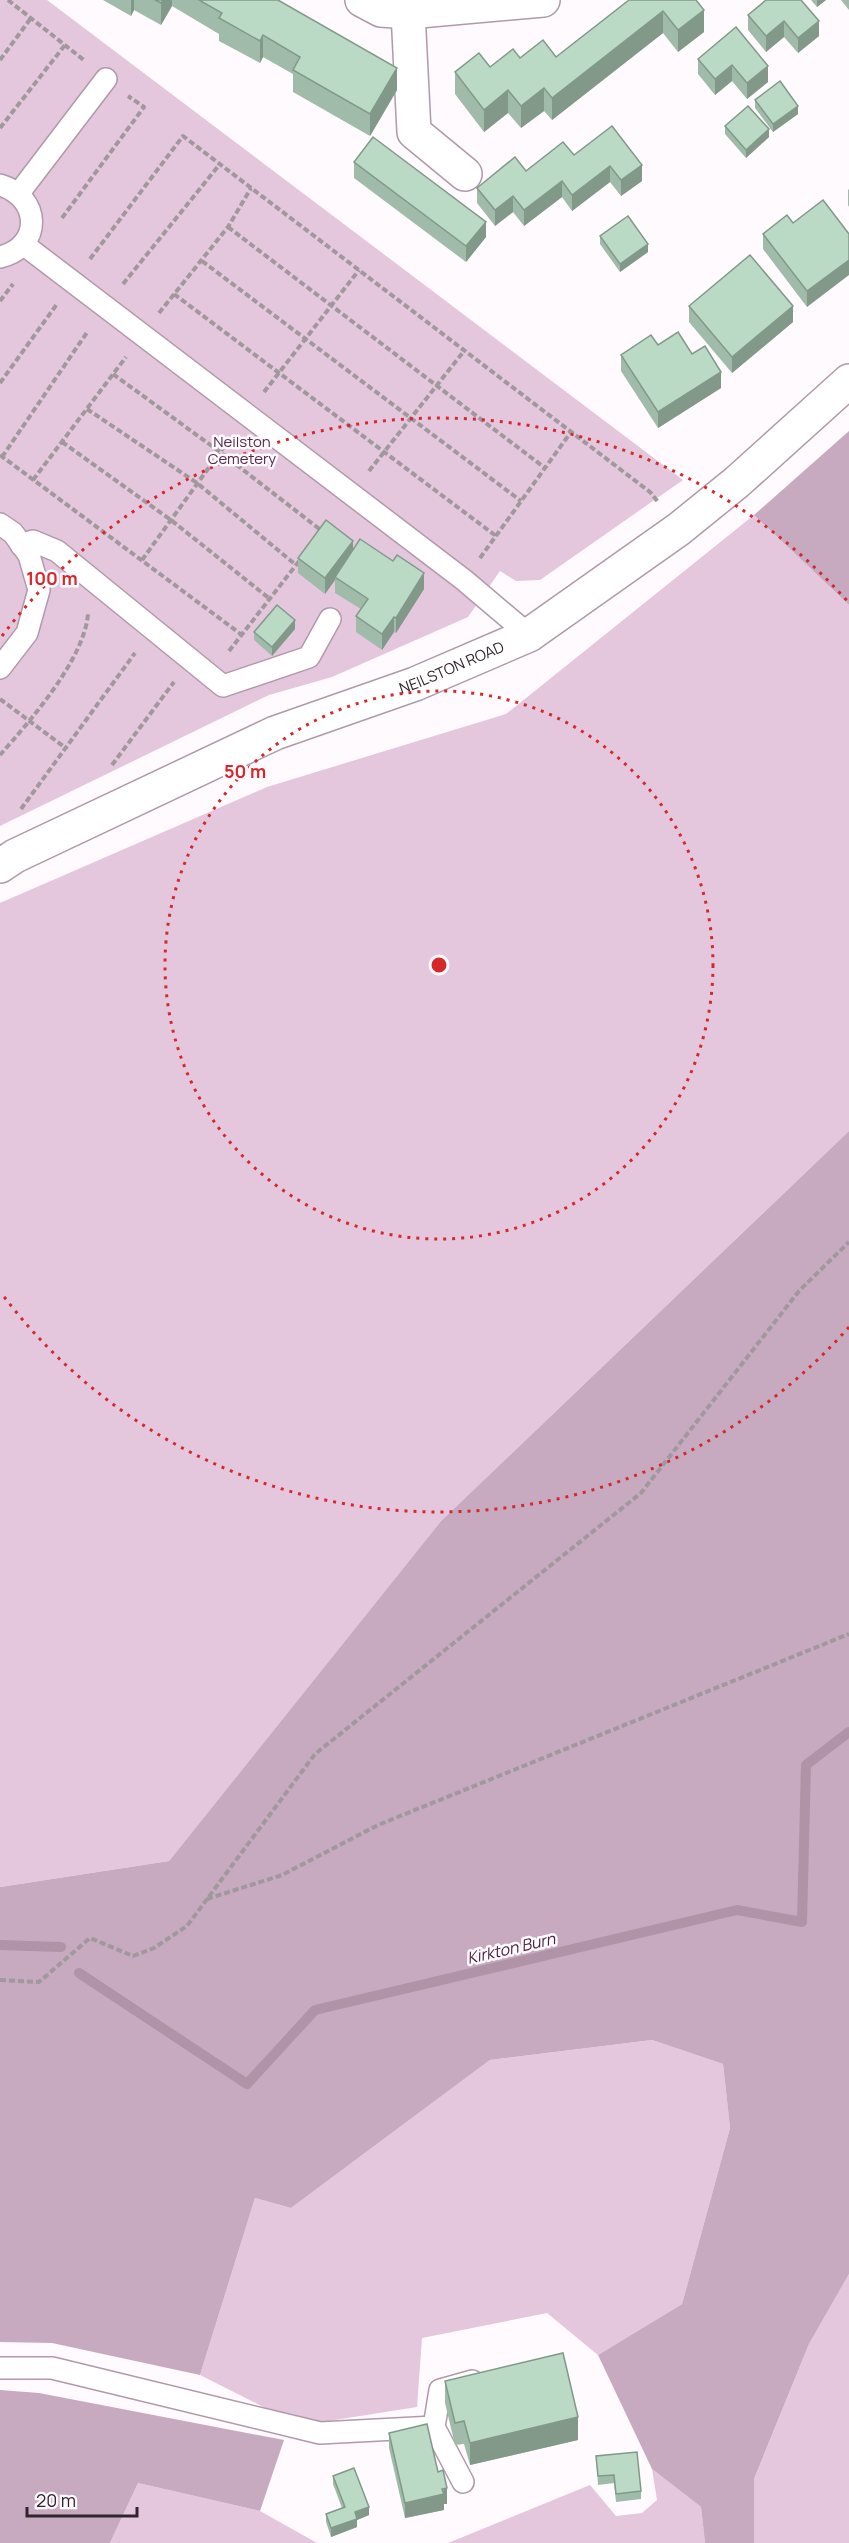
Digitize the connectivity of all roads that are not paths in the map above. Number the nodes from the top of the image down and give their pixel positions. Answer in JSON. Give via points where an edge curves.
{"nodes":[{"id":1,"x":362,"y":0,"type":"edge"},
{"id":2,"x":543,"y":0,"type":"edge"},
{"id":3,"x":452,"y":4,"type":"edge"},
{"id":4,"x":408,"y":12,"type":"junction"},
{"id":5,"x":106,"y":80,"type":"road end"},
{"id":6,"x":465,"y":174,"type":"dead end"},
{"id":7,"x":10,"y":189,"type":"edge"},
{"id":8,"x":29,"y":249,"type":"junction"},
{"id":9,"x":0,"y":257,"type":"edge"},
{"id":10,"x":849,"y":381,"type":"edge"},
{"id":11,"x":0,"y":524,"type":"edge"},
{"id":12,"x":21,"y":545,"type":"junction"},
{"id":13,"x":330,"y":619,"type":"dead end"},
{"id":14,"x":529,"y":635,"type":"junction"},
{"id":15,"x":0,"y":668,"type":"edge"},
{"id":16,"x":0,"y":866,"type":"edge"},
{"id":17,"x":0,"y":2368,"type":"edge"},
{"id":18,"x":492,"y":2375,"type":"edge"},
{"id":19,"x":434,"y":2427,"type":"junction"},
{"id":20,"x":463,"y":2482,"type":"dead end"}],
"edges":[{"from":1,"to":4,"type":"street","via":[[381,10]]},
{"from":2,"to":3,"type":"street"},
{"from":3,"to":4,"type":"street"},
{"from":4,"to":6,"type":"street","via":[[414,132]]},
{"from":5,"to":7,"type":"lane"},
{"from":7,"to":8,"type":"lane","via":[[26,202],[32,223]]},
{"from":8,"to":9,"type":"lane"},
{"from":8,"to":14,"type":"lane","via":[[464,580]]},
{"from":10,"to":14,"type":"street","name":"NEILSTON ROAD","via":[[679,529]]},
{"from":11,"to":12,"type":"lane"},
{"from":12,"to":13,"type":"lane","via":[[33,541],[57,551],[223,686],[309,657]]},
{"from":12,"to":15,"type":"lane","via":[[39,590],[27,633]]},
{"from":14,"to":16,"type":"street","name":"NEILSTON ROAD","via":[[415,684],[275,733]]},
{"from":17,"to":19,"type":"lane","via":[[52,2368],[321,2433]]},
{"from":18,"to":19,"type":"lane","via":[[440,2390]]},
{"from":19,"to":20,"type":"lane"}]}
